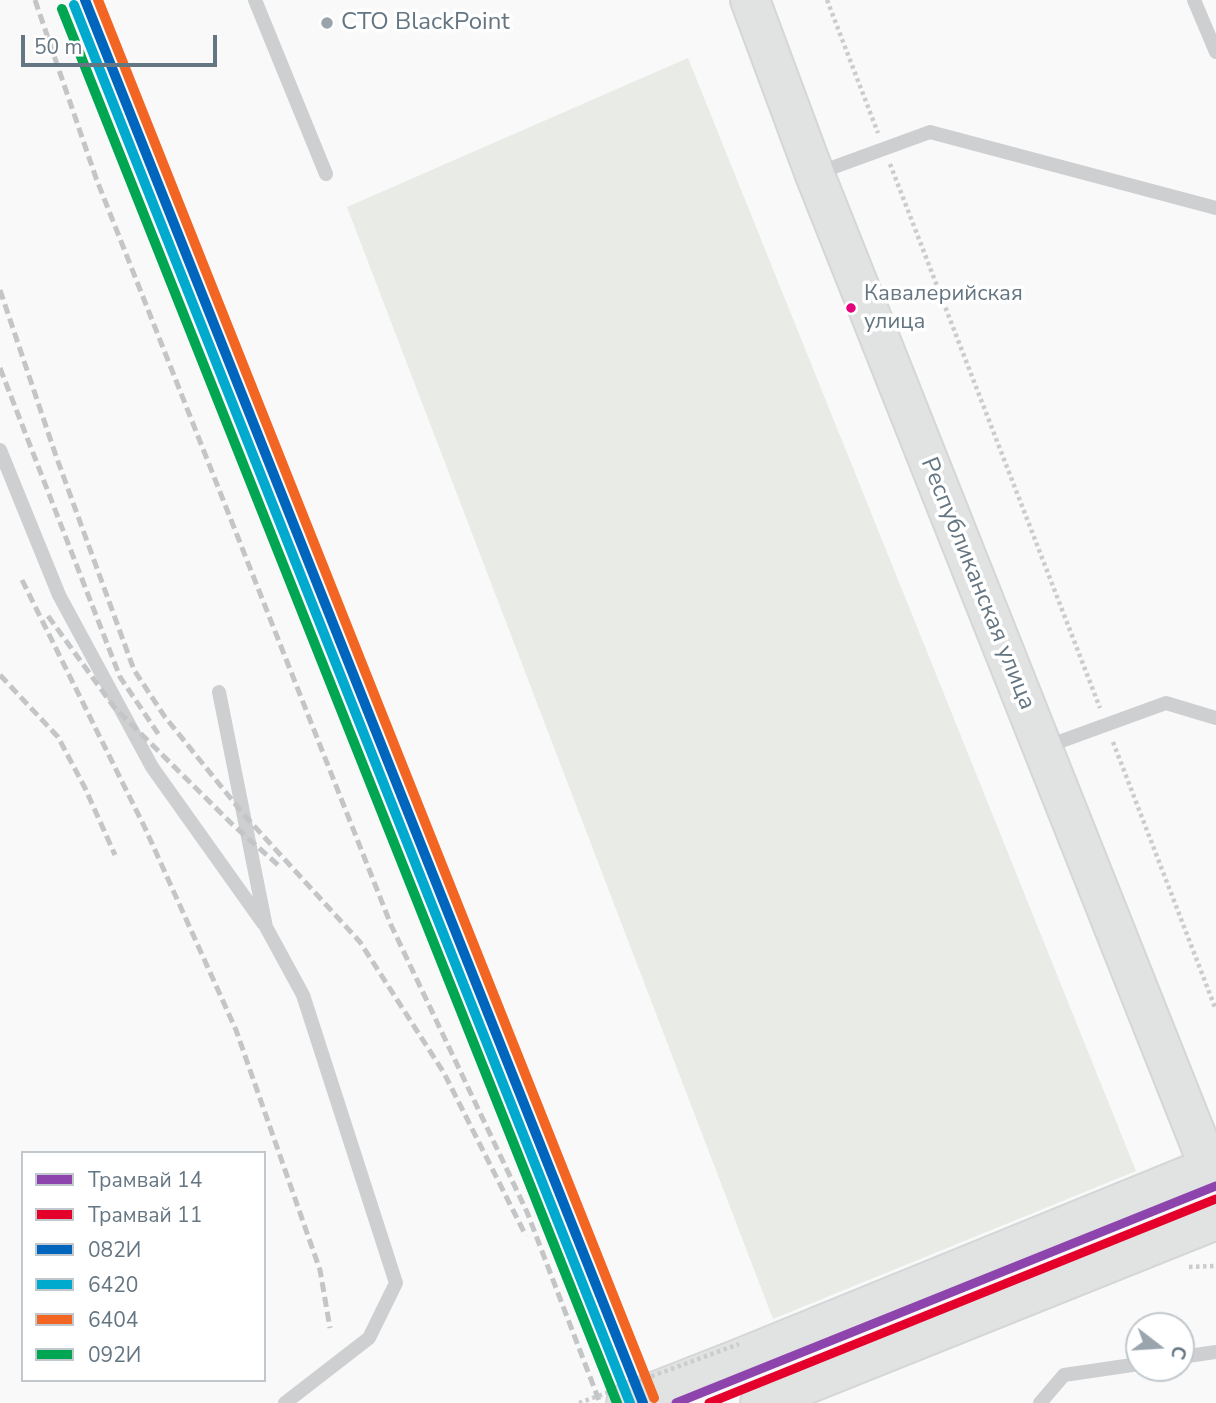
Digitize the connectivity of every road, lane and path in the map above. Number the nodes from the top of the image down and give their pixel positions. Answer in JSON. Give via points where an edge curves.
{"nodes":[{"id":1,"x":255,"y":0,"type":"edge"},
{"id":2,"x":750,"y":0,"type":"edge"},
{"id":3,"x":827,"y":0,"type":"edge"},
{"id":4,"x":1194,"y":0,"type":"edge"},
{"id":5,"x":1216,"y":52,"type":"edge"},
{"id":6,"x":882,"y":142,"type":"dead end"},
{"id":7,"x":887,"y":155,"type":"dead end"},
{"id":8,"x":326,"y":174,"type":"dead end"},
{"id":9,"x":815,"y":175,"type":"junction"},
{"id":10,"x":1216,"y":208,"type":"edge"},
{"id":11,"x":0,"y":450,"type":"edge"},
{"id":12,"x":219,"y":692,"type":"dead end"},
{"id":13,"x":1101,"y":712,"type":"dead end"},
{"id":14,"x":1216,"y":718,"type":"edge"},
{"id":15,"x":1111,"y":738,"type":"dead end"},
{"id":16,"x":1042,"y":748,"type":"junction"},
{"id":17,"x":266,"y":928,"type":"junction"},
{"id":18,"x":1216,"y":1010,"type":"edge"},
{"id":19,"x":1213,"y":1165,"type":"edge"},
{"id":20,"x":1216,"y":1220,"type":"edge"},
{"id":21,"x":741,"y":1351,"type":"junction"},
{"id":22,"x":1216,"y":1352,"type":"edge"},
{"id":23,"x":1195,"y":1355,"type":"edge"},
{"id":24,"x":1125,"y":1365,"type":"edge"},
{"id":25,"x":285,"y":1403,"type":"edge"},
{"id":26,"x":579,"y":1403,"type":"edge"},
{"id":27,"x":626,"y":1403,"type":"edge"},
{"id":28,"x":761,"y":1403,"type":"edge"},
{"id":29,"x":1040,"y":1403,"type":"edge"}],
"edges":[{"from":1,"to":8,"type":"lane"},
{"from":2,"to":9,"type":"main road","name":"Республиканская улица"},
{"from":3,"to":6,"type":"path"},
{"from":4,"to":5,"type":"lane"},
{"from":7,"to":13,"type":"path"},
{"from":9,"to":10,"type":"lane","via":[[930,132]]},
{"from":9,"to":16,"type":"main road","name":"Республиканская улица"},
{"from":11,"to":17,"type":"lane","via":[[59,596],[152,767]]},
{"from":12,"to":17,"type":"lane"},
{"from":14,"to":16,"type":"lane","via":[[1166,703]]},
{"from":15,"to":18,"type":"path"},
{"from":16,"to":19,"type":"main road","name":"Республиканская улица"},
{"from":17,"to":25,"type":"lane","via":[[303,995],[396,1283],[369,1338]]},
{"from":19,"to":21,"type":"main road"},
{"from":20,"to":28,"type":"main road"},
{"from":21,"to":26,"type":"path","bridge":true},
{"from":21,"to":27,"type":"main road"},
{"from":22,"to":23,"type":"lane"},
{"from":24,"to":29,"type":"lane","via":[[1064,1375]]}]}
